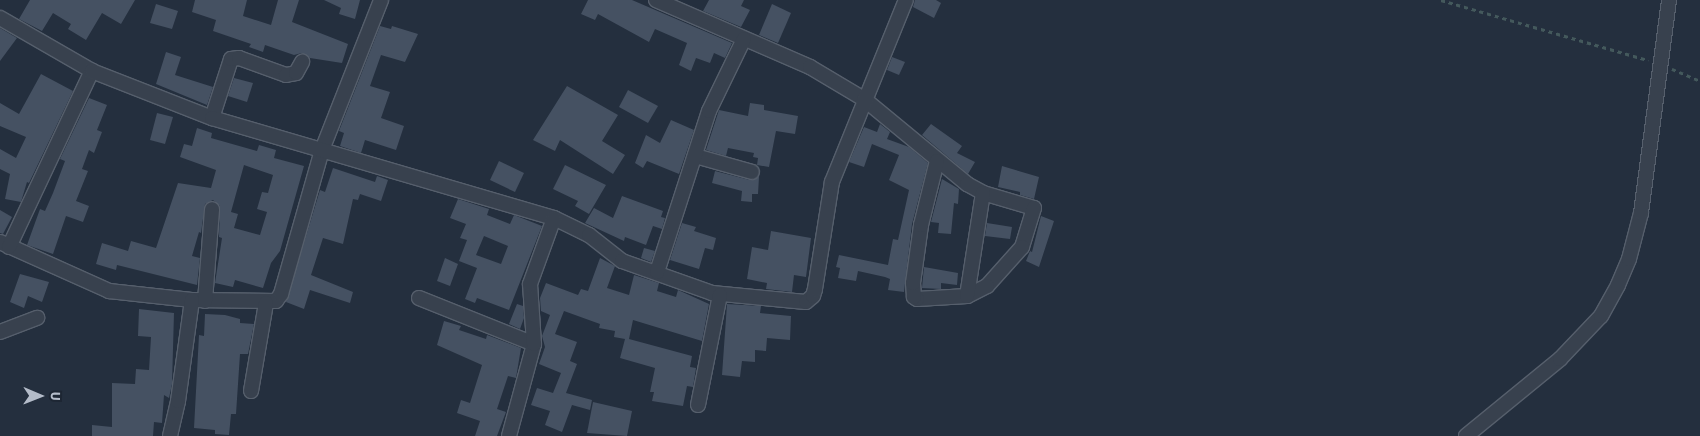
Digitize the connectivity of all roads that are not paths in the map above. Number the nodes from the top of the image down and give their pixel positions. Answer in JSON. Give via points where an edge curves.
{"nodes":[{"id":1,"x":381,"y":0,"type":"edge"},
{"id":2,"x":656,"y":0,"type":"edge"},
{"id":3,"x":906,"y":0,"type":"edge"},
{"id":4,"x":1669,"y":0,"type":"edge"},
{"id":5,"x":0,"y":18,"type":"edge"},
{"id":6,"x":744,"y":39,"type":"junction"},
{"id":7,"x":302,"y":62,"type":"dead end"},
{"id":8,"x":92,"y":71,"type":"junction"},
{"id":9,"x":864,"y":99,"type":"junction"},
{"id":10,"x":212,"y":118,"type":"junction"},
{"id":11,"x":322,"y":150,"type":"junction"},
{"id":12,"x":695,"y":156,"type":"junction"},
{"id":13,"x":937,"y":161,"type":"junction"},
{"id":14,"x":752,"y":172,"type":"dead end"},
{"id":15,"x":984,"y":193,"type":"junction"},
{"id":16,"x":212,"y":209,"type":"dead end"},
{"id":17,"x":554,"y":218,"type":"junction"},
{"id":18,"x":4,"y":245,"type":"edge"},
{"id":19,"x":657,"y":272,"type":"junction"},
{"id":20,"x":720,"y":295,"type":"junction"},
{"id":21,"x":967,"y":296,"type":"junction"},
{"id":22,"x":419,"y":298,"type":"dead end"},
{"id":23,"x":199,"y":301,"type":"junction"},
{"id":24,"x":266,"y":303,"type":"junction"},
{"id":25,"x":37,"y":318,"type":"dead end"},
{"id":26,"x":0,"y":332,"type":"edge"},
{"id":27,"x":534,"y":344,"type":"junction"},
{"id":28,"x":252,"y":391,"type":"dead end"},
{"id":29,"x":698,"y":405,"type":"dead end"},
{"id":30,"x":170,"y":436,"type":"edge"},
{"id":31,"x":509,"y":436,"type":"edge"},
{"id":32,"x":1466,"y":436,"type":"edge"}],
"edges":[{"from":1,"to":11,"type":"street"},
{"from":2,"to":6,"type":"street"},
{"from":3,"to":9,"type":"street"},
{"from":4,"to":32,"type":"street","via":[[1663,65],[1641,212],[1630,259],[1618,285],[1600,316],[1560,359]]},
{"from":5,"to":8,"type":"street"},
{"from":6,"to":9,"type":"street","via":[[810,67]]},
{"from":6,"to":12,"type":"street","via":[[720,83]]},
{"from":7,"to":10,"type":"street","via":[[296,73],[286,75],[239,58],[231,59]]},
{"from":8,"to":10,"type":"street"},
{"from":8,"to":18,"type":"street"},
{"from":9,"to":13,"type":"street"},
{"from":9,"to":20,"type":"street","via":[[832,182],[813,296],[806,302]]},
{"from":10,"to":11,"type":"street"},
{"from":11,"to":17,"type":"street"},
{"from":11,"to":24,"type":"street","via":[[281,294],[276,301]]},
{"from":12,"to":14,"type":"street"},
{"from":12,"to":19,"type":"street"},
{"from":13,"to":15,"type":"street","via":[[966,184]]},
{"from":13,"to":21,"type":"street","via":[[921,225],[914,297],[928,300]]},
{"from":15,"to":21,"type":"street"},
{"from":15,"to":21,"type":"street","via":[[1031,205],[1034,208],[1033,218],[1014,260],[987,286]]},
{"from":16,"to":23,"type":"street"},
{"from":17,"to":19,"type":"street","via":[[589,235],[622,261]]},
{"from":17,"to":27,"type":"street","via":[[530,284]]},
{"from":18,"to":23,"type":"street","via":[[109,291]]},
{"from":19,"to":20,"type":"street"},
{"from":20,"to":29,"type":"street"},
{"from":22,"to":27,"type":"street"},
{"from":23,"to":24,"type":"street"},
{"from":23,"to":30,"type":"street"},
{"from":24,"to":28,"type":"street"},
{"from":25,"to":26,"type":"street"},
{"from":27,"to":31,"type":"street"}]}
